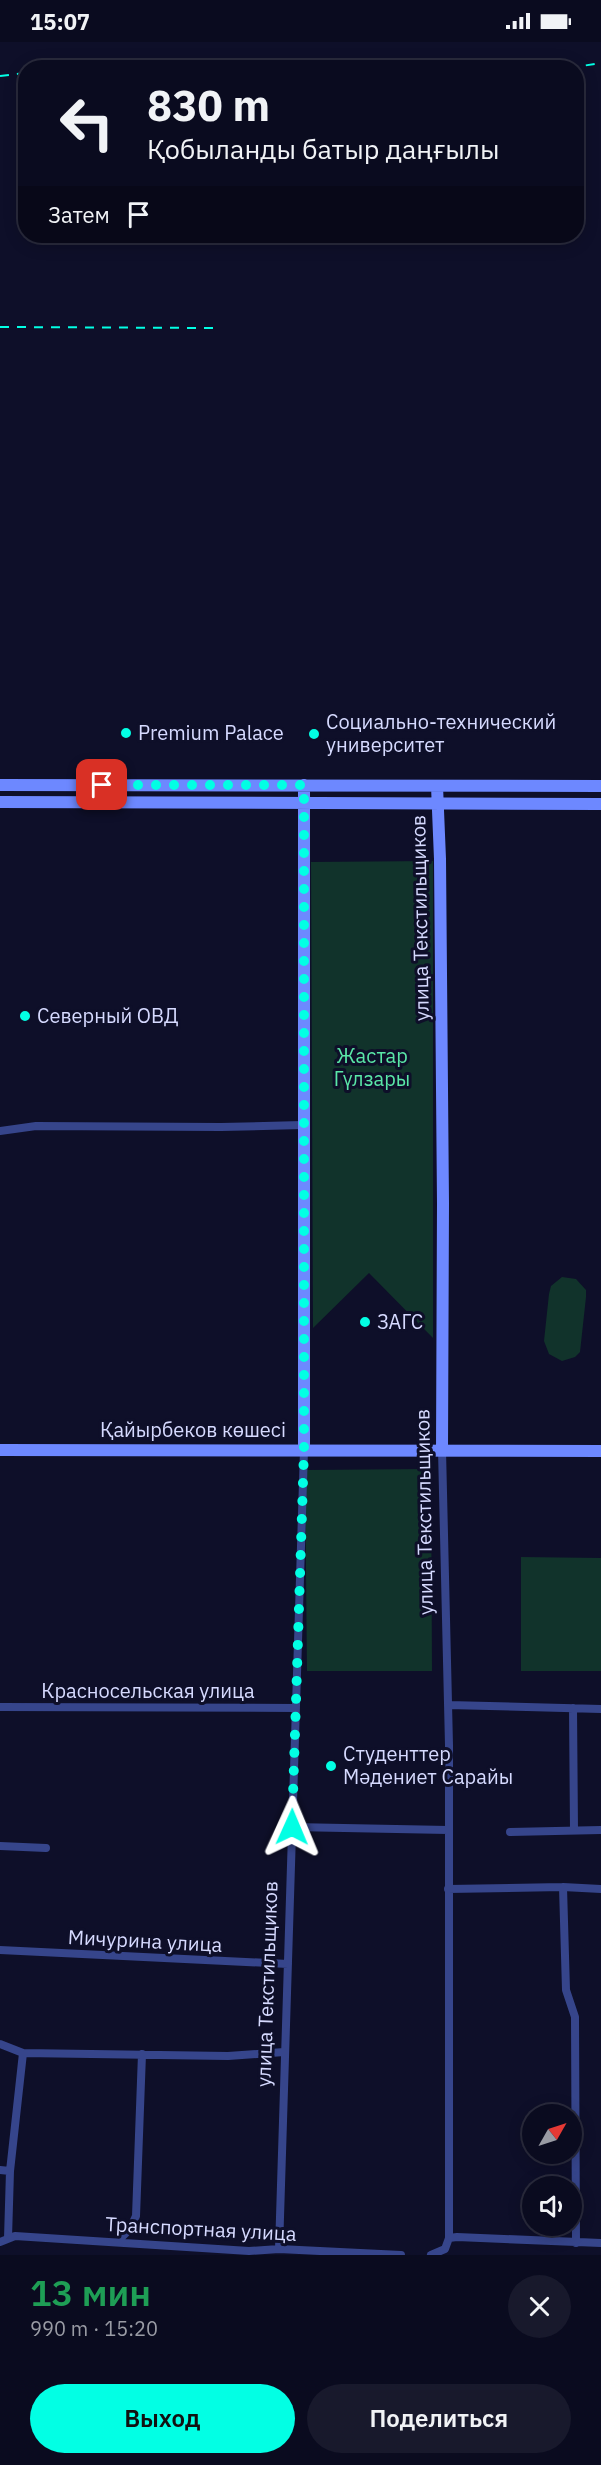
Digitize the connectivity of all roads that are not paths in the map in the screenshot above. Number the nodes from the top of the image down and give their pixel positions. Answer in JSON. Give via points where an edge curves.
{"nodes":[{"id":1,"x":0,"y":785,"type":"edge"},
{"id":2,"x":304,"y":785,"type":"junction"},
{"id":3,"x":436,"y":786,"type":"junction"},
{"id":4,"x":601,"y":786,"type":"edge"},
{"id":5,"x":0,"y":802,"type":"edge"},
{"id":6,"x":304,"y":802,"type":"junction"},
{"id":7,"x":438,"y":804,"type":"junction"},
{"id":8,"x":601,"y":804,"type":"edge"},
{"id":9,"x":302,"y":1125,"type":"junction"},
{"id":10,"x":0,"y":1131,"type":"edge"},
{"id":11,"x":0,"y":1450,"type":"edge"},
{"id":12,"x":304,"y":1450,"type":"junction"},
{"id":13,"x":442,"y":1450,"type":"junction"},
{"id":14,"x":601,"y":1451,"type":"edge"},
{"id":15,"x":448,"y":1705,"type":"junction"},
{"id":16,"x":0,"y":1707,"type":"edge"},
{"id":17,"x":296,"y":1708,"type":"junction"},
{"id":18,"x":573,"y":1708,"type":"junction"},
{"id":19,"x":601,"y":1708,"type":"edge"},
{"id":20,"x":292,"y":1827,"type":"junction"},
{"id":21,"x":448,"y":1830,"type":"junction"},
{"id":22,"x":574,"y":1830,"type":"junction"},
{"id":23,"x":601,"y":1830,"type":"edge"},
{"id":24,"x":510,"y":1832,"type":"dead end"},
{"id":25,"x":0,"y":1846,"type":"edge"},
{"id":26,"x":46,"y":1848,"type":"dead end"},
{"id":27,"x":563,"y":1887,"type":"junction"},
{"id":28,"x":448,"y":1889,"type":"junction"},
{"id":29,"x":601,"y":1889,"type":"edge"},
{"id":30,"x":0,"y":1950,"type":"edge"},
{"id":31,"x":288,"y":1964,"type":"junction"},
{"id":32,"x":0,"y":2044,"type":"edge"},
{"id":33,"x":284,"y":2052,"type":"junction"},
{"id":34,"x":23,"y":2053,"type":"junction"},
{"id":35,"x":142,"y":2054,"type":"junction"},
{"id":36,"x":0,"y":2170,"type":"edge"},
{"id":37,"x":10,"y":2171,"type":"junction"},
{"id":38,"x":449,"y":2238,"type":"junction"},
{"id":39,"x":4,"y":2240,"type":"edge"},
{"id":40,"x":117,"y":2242,"type":"junction"},
{"id":41,"x":576,"y":2243,"type":"junction"},
{"id":42,"x":601,"y":2243,"type":"edge"},
{"id":43,"x":279,"y":2248,"type":"junction"},
{"id":44,"x":401,"y":2255,"type":"edge"},
{"id":45,"x":431,"y":2255,"type":"edge"}],
"edges":[{"from":1,"to":2,"type":"street"},
{"from":2,"to":3,"type":"street"},
{"from":2,"to":6,"type":"street","name":"улица Текстильщиков"},
{"from":3,"to":4,"type":"street"},
{"from":3,"to":7,"type":"street","name":"улица Текстильщиков"},
{"from":5,"to":6,"type":"street"},
{"from":6,"to":7,"type":"street"},
{"from":6,"to":9,"type":"street","name":"улица Текстильщиков"},
{"from":7,"to":8,"type":"street"},
{"from":7,"to":13,"type":"street","name":"улица Текстильщиков"},
{"from":9,"to":10,"type":"street","via":[[36,1126]]},
{"from":9,"to":12,"type":"street","name":"улица Текстильщиков"},
{"from":11,"to":12,"type":"street","name":"Қайырбеков көшесі"},
{"from":12,"to":13,"type":"street","name":"Қайырбеков көшесі"},
{"from":12,"to":17,"type":"street","name":"улица Текстильщиков"},
{"from":13,"to":14,"type":"street","name":"Қайырбеков көшесі"},
{"from":13,"to":15,"type":"street","name":"улица Текстильщиков"},
{"from":15,"to":18,"type":"street"},
{"from":15,"to":21,"type":"street","name":"улица Текстильщиков"},
{"from":16,"to":17,"type":"street","name":"Красносельская улица"},
{"from":17,"to":20,"type":"street","name":"улица Текстильщиков"},
{"from":18,"to":19,"type":"street"},
{"from":18,"to":22,"type":"street"},
{"from":20,"to":21,"type":"street"},
{"from":20,"to":31,"type":"street","name":"улица Текстильщиков"},
{"from":21,"to":28,"type":"street","name":"улица Текстильщиков"},
{"from":22,"to":23,"type":"street"},
{"from":22,"to":24,"type":"street"},
{"from":25,"to":26,"type":"street"},
{"from":27,"to":28,"type":"street"},
{"from":27,"to":29,"type":"street"},
{"from":27,"to":41,"type":"street","via":[[566,1990],[574,2017]]},
{"from":28,"to":38,"type":"street","name":"улица Текстильщиков"},
{"from":30,"to":31,"type":"street","name":"Мичурина улица"},
{"from":31,"to":33,"type":"street","name":"улица Текстильщиков"},
{"from":32,"to":34,"type":"street"},
{"from":33,"to":35,"type":"street","via":[[228,2056]]},
{"from":33,"to":43,"type":"street","name":"улица Текстильщиков"},
{"from":34,"to":35,"type":"street"},
{"from":34,"to":37,"type":"street"},
{"from":35,"to":40,"type":"street","via":[[136,2217]]},
{"from":36,"to":37,"type":"street"},
{"from":37,"to":39,"type":"street"},
{"from":38,"to":41,"type":"street"},
{"from":38,"to":45,"type":"street","via":[[445,2249]]},
{"from":39,"to":40,"type":"street","name":"Транспортная улица","via":[[15,2236]]},
{"from":40,"to":43,"type":"street","name":"Транспортная улица","via":[[249,2252]]},
{"from":41,"to":42,"type":"street"},
{"from":43,"to":44,"type":"street","name":"Транспортная улица"}]}
